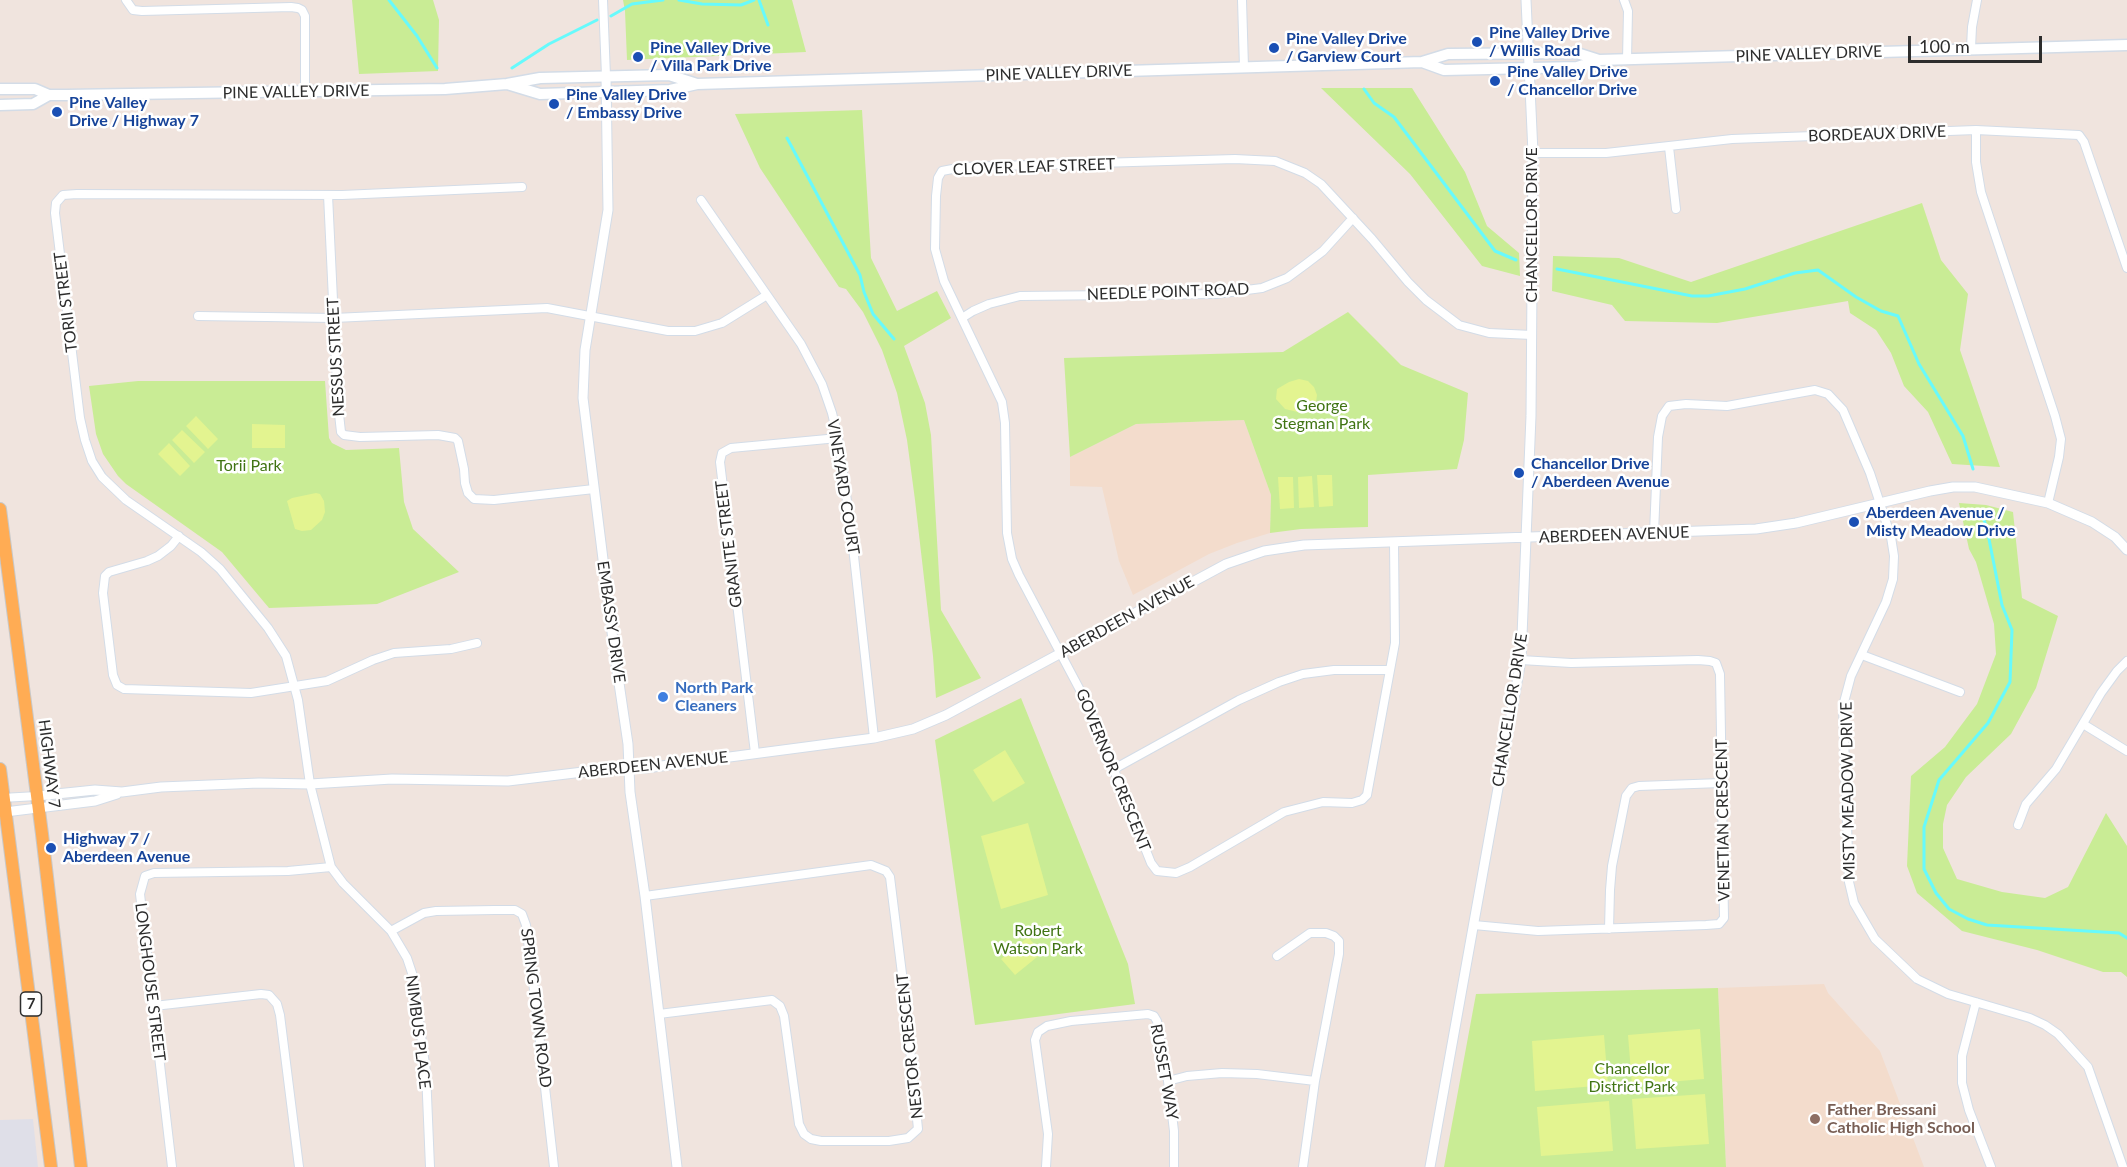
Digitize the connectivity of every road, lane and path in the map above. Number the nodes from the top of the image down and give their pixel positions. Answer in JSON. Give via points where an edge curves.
{"nodes":[{"id":1,"x":126,"y":0,"type":"edge"},
{"id":2,"x":603,"y":0,"type":"edge"},
{"id":3,"x":1242,"y":0,"type":"edge"},
{"id":4,"x":1526,"y":0,"type":"edge"},
{"id":5,"x":1624,"y":0,"type":"edge"},
{"id":6,"x":1977,"y":0,"type":"edge"},
{"id":7,"x":2127,"y":45,"type":"edge"},
{"id":8,"x":1971,"y":48,"type":"junction"},
{"id":9,"x":1530,"y":53,"type":"junction"},
{"id":10,"x":1599,"y":60,"type":"junction"},
{"id":11,"x":1627,"y":60,"type":"junction"},
{"id":12,"x":1422,"y":62,"type":"junction"},
{"id":13,"x":1244,"y":67,"type":"junction"},
{"id":14,"x":1530,"y":67,"type":"junction"},
{"id":15,"x":606,"y":76,"type":"junction"},
{"id":16,"x":507,"y":84,"type":"junction"},
{"id":17,"x":697,"y":84,"type":"junction"},
{"id":18,"x":0,"y":89,"type":"edge"},
{"id":19,"x":305,"y":92,"type":"junction"},
{"id":20,"x":606,"y":92,"type":"junction"},
{"id":21,"x":49,"y":95,"type":"junction"},
{"id":22,"x":0,"y":105,"type":"edge"},
{"id":23,"x":1976,"y":130,"type":"junction"},
{"id":24,"x":1669,"y":147,"type":"junction"},
{"id":25,"x":1533,"y":153,"type":"junction"},
{"id":26,"x":522,"y":187,"type":"dead end"},
{"id":27,"x":328,"y":195,"type":"junction"},
{"id":28,"x":701,"y":201,"type":"dead end"},
{"id":29,"x":1676,"y":209,"type":"dead end"},
{"id":30,"x":1353,"y":218,"type":"junction"},
{"id":31,"x":2127,"y":268,"type":"edge"},
{"id":32,"x":767,"y":295,"type":"junction"},
{"id":33,"x":198,"y":316,"type":"dead end"},
{"id":34,"x":590,"y":316,"type":"junction"},
{"id":35,"x":333,"y":318,"type":"junction"},
{"id":36,"x":962,"y":318,"type":"junction"},
{"id":37,"x":1532,"y":335,"type":"junction"},
{"id":38,"x":838,"y":438,"type":"junction"},
{"id":39,"x":594,"y":489,"type":"junction"},
{"id":40,"x":1880,"y":503,"type":"junction"},
{"id":41,"x":2048,"y":503,"type":"junction"},
{"id":42,"x":0,"y":509,"type":"edge"},
{"id":43,"x":1654,"y":533,"type":"junction"},
{"id":44,"x":179,"y":536,"type":"junction"},
{"id":45,"x":1527,"y":537,"type":"junction"},
{"id":46,"x":1394,"y":542,"type":"junction"},
{"id":47,"x":2127,"y":550,"type":"edge"},
{"id":48,"x":477,"y":643,"type":"dead end"},
{"id":49,"x":1061,"y":653,"type":"junction"},
{"id":50,"x":1862,"y":655,"type":"junction"},
{"id":51,"x":1521,"y":660,"type":"junction"},
{"id":52,"x":2127,"y":661,"type":"edge"},
{"id":53,"x":1390,"y":670,"type":"junction"},
{"id":54,"x":294,"y":686,"type":"junction"},
{"id":55,"x":1960,"y":692,"type":"dead end"},
{"id":56,"x":2083,"y":724,"type":"junction"},
{"id":57,"x":874,"y":738,"type":"junction"},
{"id":58,"x":2127,"y":751,"type":"edge"},
{"id":59,"x":755,"y":753,"type":"junction"},
{"id":60,"x":0,"y":769,"type":"edge"},
{"id":61,"x":629,"y":769,"type":"junction"},
{"id":62,"x":1114,"y":769,"type":"junction"},
{"id":63,"x":1721,"y":783,"type":"junction"},
{"id":64,"x":310,"y":784,"type":"junction"},
{"id":65,"x":2,"y":798,"type":"edge"},
{"id":66,"x":37,"y":802,"type":"junction"},
{"id":67,"x":3,"y":812,"type":"edge"},
{"id":68,"x":2018,"y":825,"type":"dead end"},
{"id":69,"x":331,"y":867,"type":"junction"},
{"id":70,"x":645,"y":896,"type":"junction"},
{"id":71,"x":1474,"y":924,"type":"junction"},
{"id":72,"x":1610,"y":929,"type":"junction"},
{"id":73,"x":391,"y":930,"type":"junction"},
{"id":74,"x":1277,"y":956,"type":"dead end"},
{"id":75,"x":1976,"y":1002,"type":"junction"},
{"id":76,"x":154,"y":1006,"type":"junction"},
{"id":77,"x":659,"y":1014,"type":"junction"},
{"id":78,"x":1168,"y":1081,"type":"junction"},
{"id":79,"x":1315,"y":1081,"type":"junction"},
{"id":80,"x":51,"y":1167,"type":"edge"},
{"id":81,"x":81,"y":1167,"type":"edge"},
{"id":82,"x":172,"y":1167,"type":"edge"},
{"id":83,"x":299,"y":1167,"type":"edge"},
{"id":84,"x":430,"y":1167,"type":"edge"},
{"id":85,"x":554,"y":1167,"type":"edge"},
{"id":86,"x":677,"y":1167,"type":"edge"},
{"id":87,"x":1046,"y":1167,"type":"edge"},
{"id":88,"x":1174,"y":1167,"type":"edge"},
{"id":89,"x":1303,"y":1167,"type":"edge"},
{"id":90,"x":1430,"y":1167,"type":"edge"},
{"id":91,"x":1991,"y":1167,"type":"edge"},
{"id":92,"x":2123,"y":1167,"type":"edge"}],
"edges":[{"from":1,"to":19,"type":"street","via":[[133,10],[142,11],[302,10]]},
{"from":2,"to":15,"type":"street"},
{"from":3,"to":13,"type":"street"},
{"from":4,"to":9,"type":"street","name":"CHANCELLOR DRIVE"},
{"from":5,"to":11,"type":"street","via":[[1628,11]]},
{"from":6,"to":8,"type":"street"},
{"from":7,"to":8,"type":"main road","name":"PINE VALLEY DRIVE"},
{"from":8,"to":11,"type":"main road","name":"PINE VALLEY DRIVE"},
{"from":9,"to":10,"type":"main road","name":"PINE VALLEY DRIVE","via":[[1577,53]]},
{"from":9,"to":12,"type":"main road","name":"PINE VALLEY DRIVE","via":[[1448,54]]},
{"from":9,"to":14,"type":"street","name":"CHANCELLOR DRIVE"},
{"from":10,"to":11,"type":"main road","name":"PINE VALLEY DRIVE"},
{"from":10,"to":14,"type":"main road","name":"PINE VALLEY DRIVE","via":[[1577,67]]},
{"from":12,"to":13,"type":"main road","name":"PINE VALLEY DRIVE"},
{"from":12,"to":14,"type":"main road","name":"PINE VALLEY DRIVE","via":[[1444,69]]},
{"from":13,"to":17,"type":"main road","name":"PINE VALLEY DRIVE"},
{"from":14,"to":25,"type":"street","name":"CHANCELLOR DRIVE"},
{"from":15,"to":16,"type":"main road","name":"PINE VALLEY DRIVE","via":[[540,78]]},
{"from":15,"to":17,"type":"main road","name":"PINE VALLEY DRIVE","via":[[669,75]]},
{"from":15,"to":20,"type":"street","name":"EMBASSY DRIVE"},
{"from":16,"to":19,"type":"main road","name":"PINE VALLEY DRIVE"},
{"from":16,"to":20,"type":"main road","name":"PINE VALLEY DRIVE","via":[[540,94]]},
{"from":17,"to":20,"type":"main road","name":"PINE VALLEY DRIVE","via":[[670,90]]},
{"from":18,"to":21,"type":"main road","name":"PINE VALLEY DRIVE","via":[[35,89]]},
{"from":19,"to":21,"type":"main road","name":"PINE VALLEY DRIVE"},
{"from":20,"to":34,"type":"street","name":"EMBASSY DRIVE","via":[[608,210]]},
{"from":21,"to":22,"type":"main road","name":"PINE VALLEY DRIVE","via":[[33,104]]},
{"from":23,"to":24,"type":"street","name":"BORDEAUX DRIVE","via":[[1732,139]]},
{"from":23,"to":31,"type":"street","name":"BORDEAUX DRIVE","via":[[2079,135]]},
{"from":23,"to":41,"type":"street","via":[[1981,192],[2061,439]]},
{"from":24,"to":25,"type":"street","name":"BORDEAUX DRIVE","via":[[1606,153]]},
{"from":24,"to":29,"type":"street"},
{"from":25,"to":37,"type":"street","name":"CHANCELLOR DRIVE"},
{"from":26,"to":27,"type":"street","name":"TORII STREET"},
{"from":27,"to":35,"type":"street","name":"NESSUS STREET"},
{"from":27,"to":44,"type":"street","name":"TORII STREET","via":[[77,194],[63,195],[56,203],[84,440],[102,477],[116,492]]},
{"from":28,"to":32,"type":"street","name":"VINEYARD COURT"},
{"from":30,"to":36,"type":"street","name":"NEEDLE POINT ROAD","via":[[1306,264],[1287,278],[1262,288],[1216,294],[1020,296],[989,304]]},
{"from":30,"to":36,"type":"street","name":"CLOVER LEAF STREET","via":[[1312,177],[1266,159],[949,169],[938,178],[935,249],[944,281]]},
{"from":30,"to":37,"type":"street","name":"CLOVER LEAF STREET","via":[[1421,295],[1459,325],[1489,333]]},
{"from":32,"to":34,"type":"street","via":[[722,324],[695,332],[668,331]]},
{"from":32,"to":38,"type":"street","name":"VINEYARD COURT","via":[[815,369]]},
{"from":33,"to":35,"type":"street"},
{"from":34,"to":35,"type":"street","via":[[547,308]]},
{"from":34,"to":39,"type":"street","name":"EMBASSY DRIVE","via":[[583,378]]},
{"from":35,"to":39,"type":"street","name":"NESSUS STREET","via":[[338,405],[344,435],[455,438],[468,493],[474,500]]},
{"from":36,"to":49,"type":"street","name":"CLOVER LEAF STREET","via":[[1002,402],[1007,532],[1012,559]]},
{"from":37,"to":45,"type":"street","name":"CHANCELLOR DRIVE"},
{"from":38,"to":57,"type":"street","name":"VINEYARD COURT"},
{"from":38,"to":59,"type":"street","name":"GRANITE STREET","via":[[732,448],[722,453]]},
{"from":39,"to":61,"type":"street","name":"EMBASSY DRIVE"},
{"from":40,"to":41,"type":"street","name":"ABERDEEN AVENUE","via":[[1953,487],[1975,487]]},
{"from":40,"to":43,"type":"street","name":"ABERDEEN AVENUE","via":[[1756,530]]},
{"from":40,"to":43,"type":"street","name":"MISTY MEADOW DRIVE","via":[[1857,439],[1843,410],[1828,394],[1815,390],[1727,406],[1676,405],[1669,406],[1662,416],[1658,437]]},
{"from":40,"to":50,"type":"street","name":"MISTY MEADOW DRIVE","via":[[1891,537],[1893,579]]},
{"from":41,"to":47,"type":"street","name":"ABERDEEN AVENUE","via":[[2092,522]]},
{"from":42,"to":66,"type":"main road","name":"HIGHWAY 7","number":"7"},
{"from":43,"to":45,"type":"street","name":"ABERDEEN AVENUE"},
{"from":44,"to":54,"type":"street","name":"TORII STREET","via":[[220,569],[267,628],[286,656]]},
{"from":44,"to":54,"type":"street","via":[[158,556],[105,576],[105,612],[117,685],[134,691],[241,693]]},
{"from":45,"to":46,"type":"street","name":"ABERDEEN AVENUE"},
{"from":45,"to":51,"type":"street","name":"CHANCELLOR DRIVE"},
{"from":46,"to":49,"type":"street","name":"ABERDEEN AVENUE","via":[[1304,544],[1253,554],[1208,573]]},
{"from":46,"to":53,"type":"street","name":"GOVERNOR CRESCENT","via":[[1395,643]]},
{"from":48,"to":54,"type":"street","via":[[388,655],[333,680]]},
{"from":49,"to":57,"type":"street","name":"ABERDEEN AVENUE","via":[[946,715],[913,729]]},
{"from":49,"to":62,"type":"street","name":"GOVERNOR CRESCENT","via":[[1089,707]]},
{"from":50,"to":55,"type":"street"},
{"from":50,"to":75,"type":"street","name":"MISTY MEADOW DRIVE","via":[[1846,691],[1843,714],[1849,882],[1854,903],[1875,939],[1917,980]]},
{"from":51,"to":63,"type":"street","name":"VENETIAN CRESCENT","via":[[1716,663],[1720,675]]},
{"from":51,"to":71,"type":"street","name":"CHANCELLOR DRIVE"},
{"from":52,"to":56,"type":"street"},
{"from":53,"to":62,"type":"street","via":[[1334,670],[1279,682]]},
{"from":53,"to":62,"type":"street","name":"GOVERNOR CRESCENT","via":[[1371,783],[1362,800],[1323,802],[1284,812],[1176,873],[1156,871],[1151,863]]},
{"from":54,"to":64,"type":"street","name":"TORII STREET"},
{"from":56,"to":58,"type":"street"},
{"from":56,"to":68,"type":"street","via":[[2056,769],[2026,804]]},
{"from":57,"to":59,"type":"street","name":"ABERDEEN AVENUE"},
{"from":59,"to":61,"type":"street","name":"ABERDEEN AVENUE"},
{"from":60,"to":65,"type":"main road","number":"7"},
{"from":61,"to":64,"type":"street","name":"ABERDEEN AVENUE","via":[[508,781],[392,779]]},
{"from":61,"to":70,"type":"street","name":"EMBASSY DRIVE"},
{"from":63,"to":72,"type":"street","via":[[1639,786],[1626,796],[1612,866]]},
{"from":63,"to":72,"type":"street","name":"VENETIAN CRESCENT","via":[[1724,918],[1719,924]]},
{"from":64,"to":66,"type":"street","name":"ABERDEEN AVENUE","via":[[161,787],[122,792],[95,801]]},
{"from":64,"to":69,"type":"street","name":"NIMBUS PLACE"},
{"from":65,"to":66,"type":"street"},
{"from":65,"to":67,"type":"main road","number":"7"},
{"from":66,"to":67,"type":"street","name":"ABERDEEN AVENUE"},
{"from":66,"to":81,"type":"main road","name":"HIGHWAY 7","number":"7"},
{"from":67,"to":80,"type":"main road","number":"7"},
{"from":69,"to":73,"type":"street","name":"NIMBUS PLACE"},
{"from":69,"to":76,"type":"street","name":"LONGHOUSE STREET","via":[[146,876],[140,894]]},
{"from":70,"to":77,"type":"street","name":"EMBASSY DRIVE"},
{"from":70,"to":77,"type":"street","name":"NESTOR CRESCENT","via":[[871,865],[886,871],[890,876],[918,1129],[908,1138],[889,1141],[821,1141],[804,1134],[799,1124],[784,1016],[772,1000]]},
{"from":71,"to":72,"type":"street","name":"VENETIAN CRESCENT","via":[[1538,931]]},
{"from":71,"to":90,"type":"street","name":"CHANCELLOR DRIVE"},
{"from":73,"to":84,"type":"street","name":"NIMBUS PLACE","via":[[407,958],[417,999],[426,1072]]},
{"from":73,"to":85,"type":"street","name":"SPRING TOWN ROAD","via":[[436,911],[515,910],[522,914]]},
{"from":74,"to":79,"type":"street","via":[[1310,933],[1326,933],[1339,941]]},
{"from":75,"to":91,"type":"street","via":[[1962,1056],[1962,1083]]},
{"from":75,"to":92,"type":"street","name":"MISTY MEADOW DRIVE","via":[[2040,1022],[2074,1050],[2088,1067]]},
{"from":76,"to":82,"type":"street","name":"LONGHOUSE STREET"},
{"from":76,"to":83,"type":"street","via":[[269,995],[280,1015]]},
{"from":77,"to":86,"type":"street","name":"EMBASSY DRIVE"},
{"from":78,"to":79,"type":"street","via":[[1222,1073]]},
{"from":78,"to":87,"type":"street","name":"RUSSET WAY","via":[[1154,1016],[1071,1021],[1038,1032],[1035,1040],[1048,1134]]},
{"from":78,"to":88,"type":"street","name":"RUSSET WAY"},
{"from":79,"to":89,"type":"street"}]}
